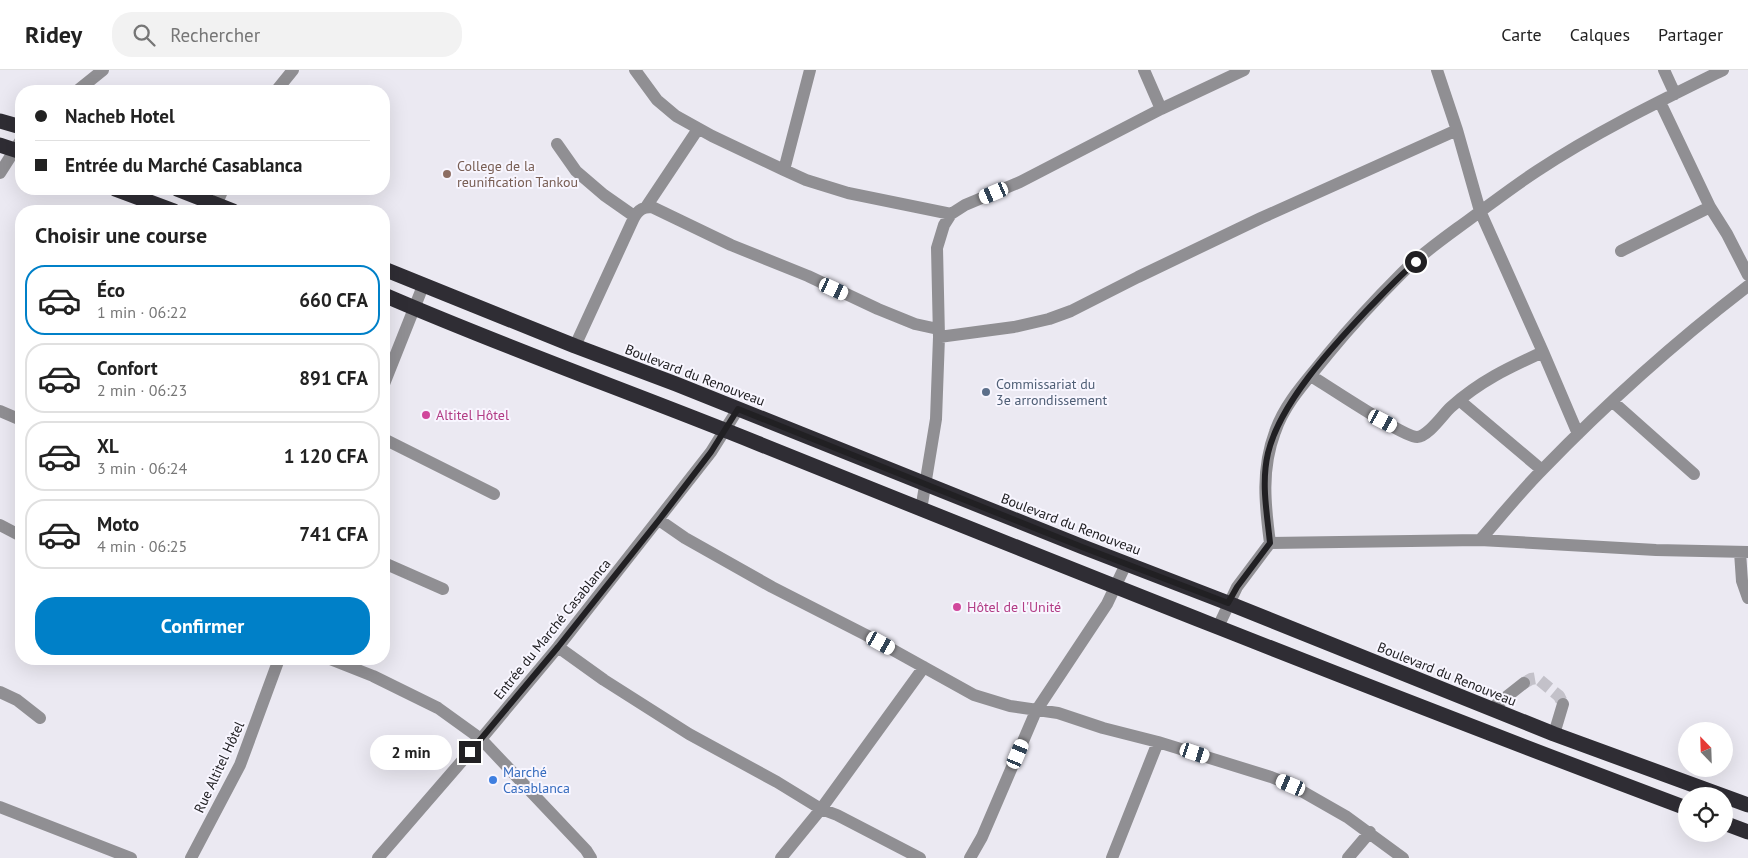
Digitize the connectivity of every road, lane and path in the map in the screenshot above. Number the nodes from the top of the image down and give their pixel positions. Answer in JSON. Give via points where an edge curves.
{"nodes":[{"id":1,"x":103,"y":70,"type":"edge"},
{"id":2,"x":293,"y":70,"type":"edge"},
{"id":3,"x":635,"y":70,"type":"edge"},
{"id":4,"x":810,"y":70,"type":"edge"},
{"id":5,"x":1144,"y":70,"type":"edge"},
{"id":6,"x":1244,"y":70,"type":"edge"},
{"id":7,"x":1437,"y":70,"type":"edge"},
{"id":8,"x":1664,"y":70,"type":"edge"},
{"id":9,"x":1723,"y":70,"type":"edge"},
{"id":10,"x":84,"y":85,"type":"edge"},
{"id":11,"x":281,"y":85,"type":"edge"},
{"id":12,"x":1675,"y":94,"type":"junction"},
{"id":13,"x":1660,"y":102,"type":"junction"},
{"id":14,"x":1161,"y":109,"type":"junction"},
{"id":15,"x":0,"y":121,"type":"edge"},
{"id":16,"x":15,"y":125,"type":"edge"},
{"id":17,"x":698,"y":129,"type":"junction"},
{"id":18,"x":1457,"y":130,"type":"junction"},
{"id":19,"x":557,"y":144,"type":"dead end"},
{"id":20,"x":14,"y":147,"type":"edge"},
{"id":21,"x":784,"y":170,"type":"junction"},
{"id":22,"x":0,"y":173,"type":"edge"},
{"id":23,"x":131,"y":195,"type":"edge"},
{"id":24,"x":192,"y":195,"type":"edge"},
{"id":25,"x":220,"y":195,"type":"edge"},
{"id":26,"x":158,"y":205,"type":"edge"},
{"id":27,"x":216,"y":205,"type":"joint"},
{"id":28,"x":646,"y":207,"type":"junction"},
{"id":29,"x":1710,"y":207,"type":"junction"},
{"id":30,"x":1480,"y":212,"type":"junction"},
{"id":31,"x":951,"y":214,"type":"junction"},
{"id":32,"x":634,"y":216,"type":"junction"},
{"id":33,"x":1621,"y":251,"type":"dead end"},
{"id":34,"x":390,"y":272,"type":"edge"},
{"id":35,"x":1748,"y":275,"type":"edge"},
{"id":36,"x":424,"y":286,"type":"junction"},
{"id":37,"x":1748,"y":286,"type":"edge"},
{"id":38,"x":390,"y":298,"type":"edge"},
{"id":39,"x":414,"y":308,"type":"junction"},
{"id":40,"x":938,"y":333,"type":"junction"},
{"id":41,"x":575,"y":346,"type":"junction"},
{"id":42,"x":1543,"y":352,"type":"junction"},
{"id":43,"x":390,"y":369,"type":"edge"},
{"id":44,"x":1311,"y":376,"type":"junction"},
{"id":45,"x":1459,"y":400,"type":"junction"},
{"id":46,"x":1613,"y":402,"type":"junction"},
{"id":47,"x":738,"y":409,"type":"junction"},
{"id":48,"x":0,"y":411,"type":"edge"},
{"id":49,"x":15,"y":417,"type":"edge"},
{"id":50,"x":724,"y":430,"type":"junction"},
{"id":51,"x":1578,"y":434,"type":"junction"},
{"id":52,"x":390,"y":442,"type":"edge"},
{"id":53,"x":1542,"y":470,"type":"junction"},
{"id":54,"x":1694,"y":474,"type":"dead end"},
{"id":55,"x":926,"y":484,"type":"junction"},
{"id":56,"x":494,"y":494,"type":"dead end"},
{"id":57,"x":921,"y":510,"type":"junction"},
{"id":58,"x":659,"y":520,"type":"junction"},
{"id":59,"x":0,"y":525,"type":"edge"},
{"id":60,"x":15,"y":533,"type":"edge"},
{"id":61,"x":1480,"y":540,"type":"junction"},
{"id":62,"x":1270,"y":543,"type":"junction"},
{"id":63,"x":1744,"y":552,"type":"edge"},
{"id":64,"x":1126,"y":564,"type":"junction"},
{"id":65,"x":390,"y":565,"type":"edge"},
{"id":66,"x":1116,"y":588,"type":"junction"},
{"id":67,"x":442,"y":589,"type":"dead end"},
{"id":68,"x":1748,"y":598,"type":"edge"},
{"id":69,"x":1228,"y":603,"type":"junction"},
{"id":70,"x":1218,"y":627,"type":"junction"},
{"id":71,"x":558,"y":647,"type":"junction"},
{"id":72,"x":277,"y":665,"type":"edge"},
{"id":73,"x":345,"y":665,"type":"edge"},
{"id":74,"x":924,"y":667,"type":"junction"},
{"id":75,"x":1524,"y":683,"type":"tunnel mouth"},
{"id":76,"x":0,"y":692,"type":"edge"},
{"id":77,"x":1563,"y":704,"type":"dead end"},
{"id":78,"x":1491,"y":710,"type":"junction"},
{"id":79,"x":1036,"y":711,"type":"junction"},
{"id":80,"x":40,"y":718,"type":"dead end"},
{"id":81,"x":1479,"y":730,"type":"junction"},
{"id":82,"x":1554,"y":734,"type":"junction"},
{"id":83,"x":482,"y":739,"type":"junction"},
{"id":84,"x":1158,"y":742,"type":"junction"},
{"id":85,"x":1544,"y":755,"type":"junction"},
{"id":86,"x":1678,"y":805,"type":"edge"},
{"id":87,"x":1748,"y":805,"type":"edge"},
{"id":88,"x":0,"y":807,"type":"edge"},
{"id":89,"x":821,"y":809,"type":"junction"},
{"id":90,"x":1733,"y":826,"type":"edge"},
{"id":91,"x":1370,"y":832,"type":"junction"},
{"id":92,"x":1748,"y":832,"type":"edge"},
{"id":93,"x":131,"y":858,"type":"edge"},
{"id":94,"x":190,"y":858,"type":"edge"},
{"id":95,"x":378,"y":858,"type":"edge"},
{"id":96,"x":591,"y":858,"type":"edge"},
{"id":97,"x":781,"y":858,"type":"edge"},
{"id":98,"x":920,"y":858,"type":"edge"},
{"id":99,"x":970,"y":858,"type":"edge"},
{"id":100,"x":1112,"y":858,"type":"edge"},
{"id":101,"x":1348,"y":858,"type":"edge"},
{"id":102,"x":1403,"y":858,"type":"edge"}],
"edges":[{"from":1,"to":10,"type":"street"},
{"from":2,"to":11,"type":"street"},
{"from":3,"to":17,"type":"street","via":[[657,100]]},
{"from":4,"to":21,"type":"street"},
{"from":5,"to":14,"type":"street"},
{"from":6,"to":14,"type":"street"},
{"from":7,"to":18,"type":"street"},
{"from":8,"to":12,"type":"street"},
{"from":9,"to":12,"type":"street"},
{"from":12,"to":13,"type":"street"},
{"from":13,"to":29,"type":"street"},
{"from":13,"to":30,"type":"street","via":[[1571,150]]},
{"from":14,"to":31,"type":"street"},
{"from":15,"to":16,"type":"highway"},
{"from":17,"to":21,"type":"street"},
{"from":17,"to":28,"type":"street"},
{"from":18,"to":30,"type":"street"},
{"from":18,"to":40,"type":"street","via":[[1261,218],[1070,311],[1014,327]]},
{"from":19,"to":32,"type":"street","via":[[576,170]]},
{"from":20,"to":22,"type":"street"},
{"from":21,"to":31,"type":"street","via":[[848,193]]},
{"from":23,"to":26,"type":"highway"},
{"from":24,"to":27,"type":"highway"},
{"from":25,"to":27,"type":"street"},
{"from":28,"to":32,"type":"street"},
{"from":28,"to":40,"type":"street"},
{"from":29,"to":33,"type":"street"},
{"from":29,"to":35,"type":"street"},
{"from":30,"to":42,"type":"street"},
{"from":30,"to":44,"type":"street","via":[[1403,272]]},
{"from":31,"to":40,"type":"street","via":[[937,248]]},
{"from":32,"to":41,"type":"street"},
{"from":34,"to":36,"type":"highway","name":"Boulevard du Renouveau"},
{"from":36,"to":39,"type":"street"},
{"from":36,"to":41,"type":"highway","name":"Boulevard du Renouveau"},
{"from":37,"to":46,"type":"street","via":[[1700,322]]},
{"from":38,"to":39,"type":"highway"},
{"from":39,"to":43,"type":"street"},
{"from":39,"to":50,"type":"highway"},
{"from":40,"to":55,"type":"street","via":[[936,419]]},
{"from":41,"to":47,"type":"highway","name":"Boulevard du Renouveau"},
{"from":42,"to":45,"type":"street","via":[[1504,370]]},
{"from":42,"to":51,"type":"street"},
{"from":44,"to":45,"type":"street","via":[[1383,421],[1419,437]]},
{"from":44,"to":62,"type":"street","via":[[1287,407],[1268,453],[1265,501]]},
{"from":45,"to":53,"type":"street"},
{"from":46,"to":51,"type":"street"},
{"from":46,"to":54,"type":"street"},
{"from":47,"to":50,"type":"street","name":"Entrée du Marché Casablanca"},
{"from":47,"to":55,"type":"highway","name":"Boulevard du Renouveau"},
{"from":48,"to":49,"type":"street"},
{"from":50,"to":57,"type":"highway"},
{"from":50,"to":58,"type":"street","name":"Entrée du Marché Casablanca"},
{"from":51,"to":53,"type":"street"},
{"from":52,"to":56,"type":"street"},
{"from":53,"to":61,"type":"street"},
{"from":55,"to":57,"type":"street"},
{"from":55,"to":64,"type":"highway","name":"Boulevard du Renouveau"},
{"from":57,"to":66,"type":"highway"},
{"from":58,"to":71,"type":"street","name":"Entrée du Marché Casablanca"},
{"from":58,"to":74,"type":"street","via":[[772,587]]},
{"from":59,"to":60,"type":"street"},
{"from":61,"to":62,"type":"street"},
{"from":61,"to":63,"type":"street"},
{"from":62,"to":69,"type":"street"},
{"from":63,"to":68,"type":"street","via":[[1742,581]]},
{"from":64,"to":66,"type":"street"},
{"from":64,"to":69,"type":"highway","name":"Boulevard du Renouveau"},
{"from":65,"to":67,"type":"street"},
{"from":66,"to":70,"type":"highway"},
{"from":66,"to":79,"type":"street"},
{"from":69,"to":70,"type":"street"},
{"from":69,"to":78,"type":"highway","name":"Boulevard du Renouveau"},
{"from":70,"to":81,"type":"highway"},
{"from":71,"to":83,"type":"street","name":"Entrée du Marché Casablanca"},
{"from":71,"to":89,"type":"street","via":[[689,734]]},
{"from":72,"to":94,"type":"street","name":"Rue Altitel Hôtel","via":[[240,765]]},
{"from":73,"to":83,"type":"street","via":[[438,708]]},
{"from":74,"to":79,"type":"street","via":[[974,695]]},
{"from":74,"to":89,"type":"street"},
{"from":75,"to":78,"type":"street"},
{"from":76,"to":80,"type":"street","via":[[17,700]]},
{"from":77,"to":82,"type":"street"},
{"from":78,"to":81,"type":"highway"},
{"from":78,"to":82,"type":"highway","name":"Boulevard du Renouveau"},
{"from":79,"to":84,"type":"street","via":[[1058,713]]},
{"from":79,"to":99,"type":"street"},
{"from":81,"to":85,"type":"highway"},
{"from":82,"to":85,"type":"highway"},
{"from":82,"to":87,"type":"highway","name":"Boulevard du Renouveau"},
{"from":83,"to":95,"type":"street","name":"Entrée du Marché Casablanca"},
{"from":83,"to":96,"type":"street"},
{"from":84,"to":91,"type":"street","via":[[1291,785]]},
{"from":84,"to":100,"type":"street"},
{"from":85,"to":86,"type":"highway"},
{"from":88,"to":93,"type":"street"},
{"from":89,"to":97,"type":"street"},
{"from":89,"to":98,"type":"street"},
{"from":90,"to":92,"type":"highway"},
{"from":91,"to":101,"type":"street"},
{"from":91,"to":102,"type":"street"}]}
